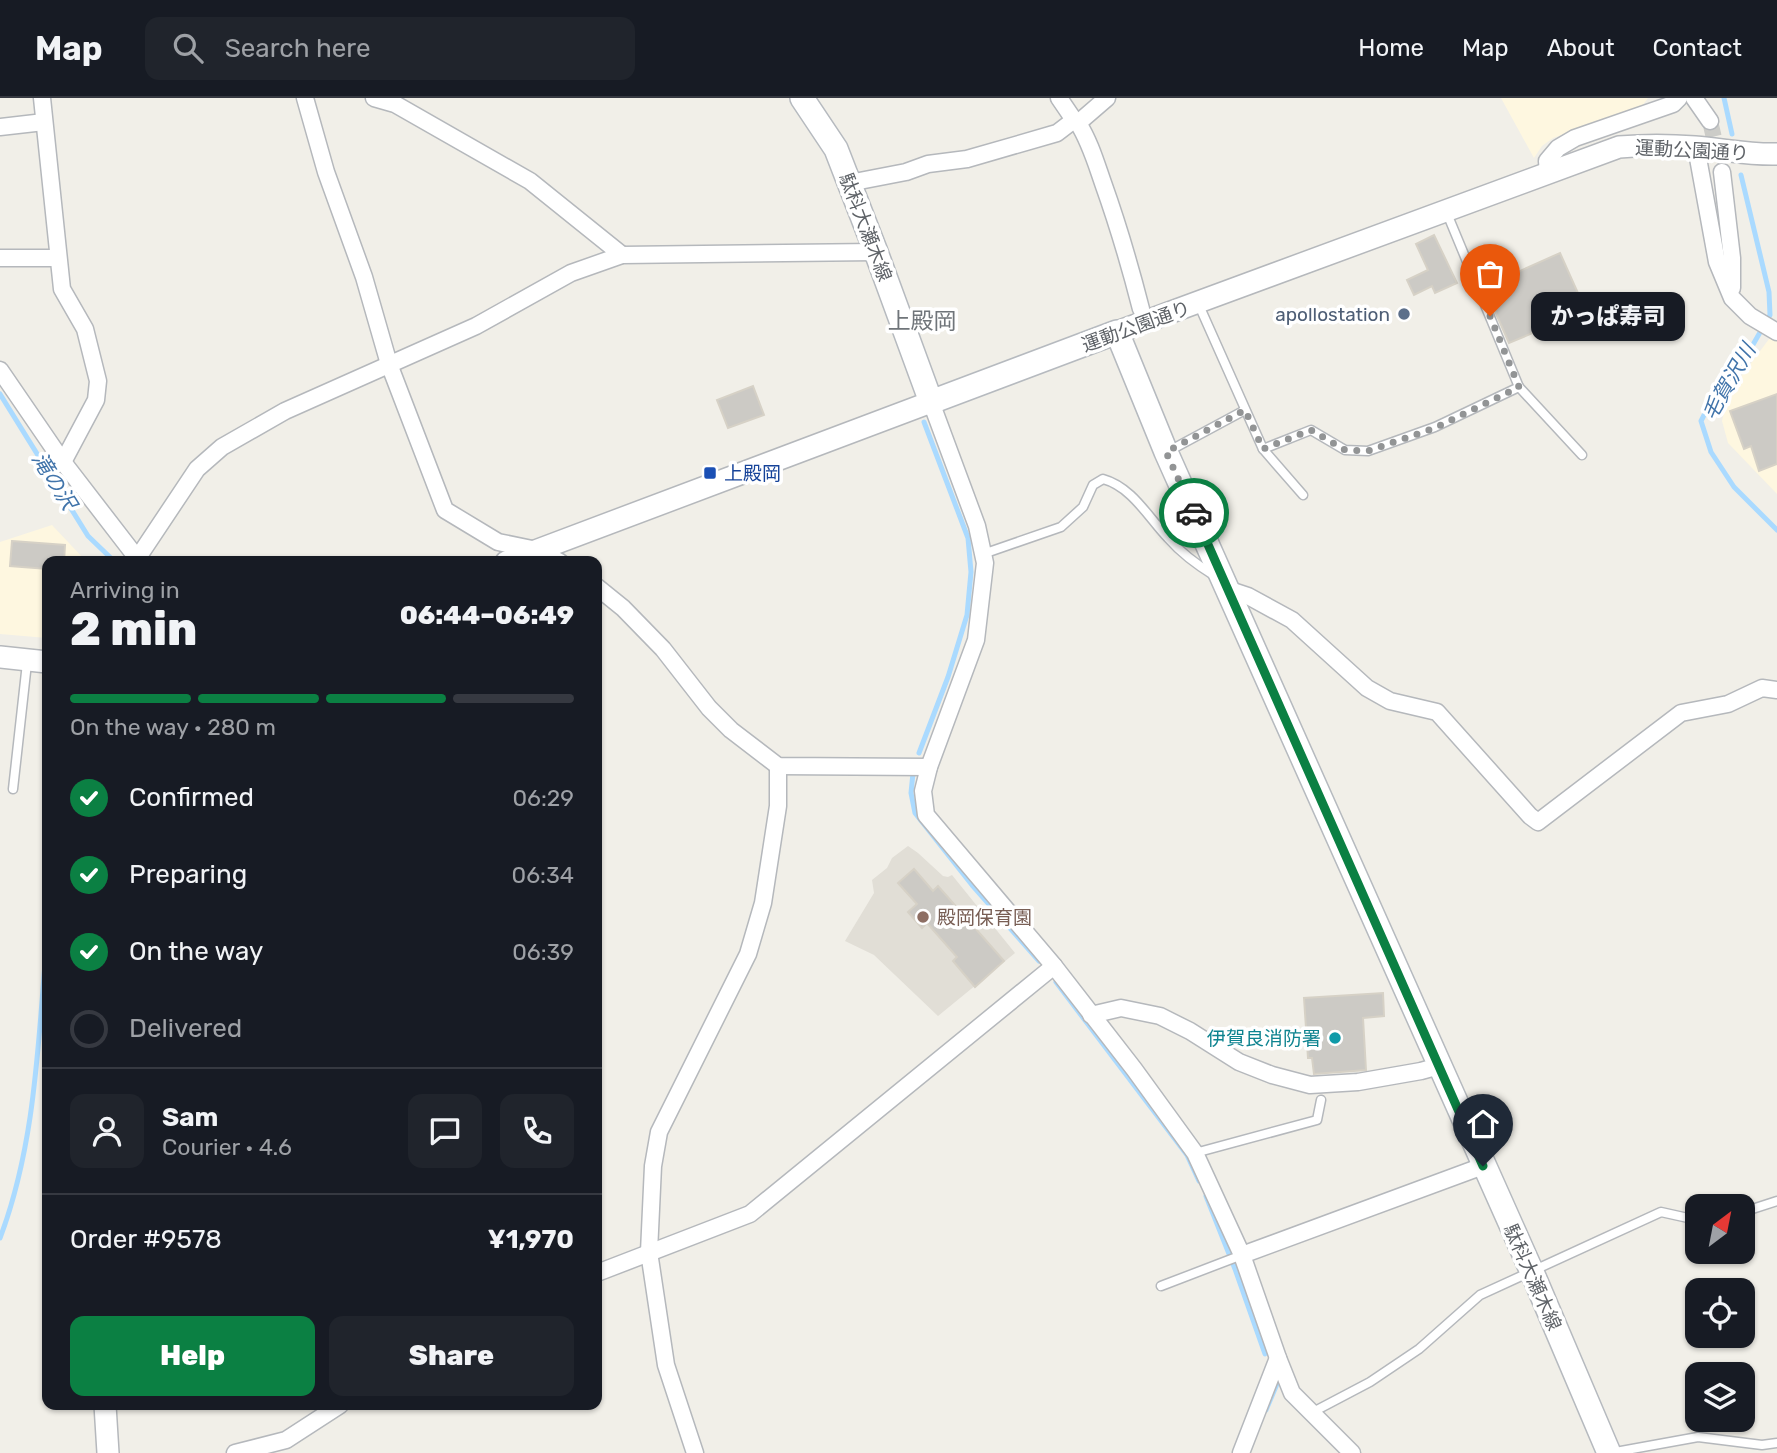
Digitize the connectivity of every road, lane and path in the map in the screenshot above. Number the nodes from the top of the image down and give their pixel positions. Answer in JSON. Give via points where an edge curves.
{"nodes":[{"id":1,"x":42,"y":98,"type":"edge"},
{"id":2,"x":305,"y":98,"type":"edge"},
{"id":3,"x":374,"y":98,"type":"edge"},
{"id":4,"x":802,"y":98,"type":"edge"},
{"id":5,"x":1059,"y":98,"type":"edge"},
{"id":6,"x":1107,"y":98,"type":"edge"},
{"id":7,"x":1679,"y":98,"type":"edge"},
{"id":8,"x":1694,"y":98,"type":"edge"},
{"id":9,"x":1658,"y":104,"type":"edge"},
{"id":10,"x":1710,"y":121,"type":"tunnel mouth"},
{"id":11,"x":44,"y":122,"type":"junction"},
{"id":12,"x":1076,"y":122,"type":"junction"},
{"id":13,"x":0,"y":127,"type":"edge"},
{"id":14,"x":1696,"y":147,"type":"junction"},
{"id":15,"x":1777,"y":153,"type":"edge"},
{"id":16,"x":1722,"y":172,"type":"tunnel mouth"},
{"id":17,"x":1548,"y":173,"type":"junction"},
{"id":18,"x":849,"y":183,"type":"junction"},
{"id":19,"x":1446,"y":211,"type":"junction"},
{"id":20,"x":876,"y":252,"type":"junction"},
{"id":21,"x":622,"y":255,"type":"junction"},
{"id":22,"x":0,"y":258,"type":"edge"},
{"id":23,"x":57,"y":258,"type":"junction"},
{"id":24,"x":1732,"y":298,"type":"junction"},
{"id":25,"x":1198,"y":303,"type":"junction"},
{"id":26,"x":1141,"y":309,"type":"dead end"},
{"id":27,"x":1118,"y":332,"type":"junction"},
{"id":28,"x":1777,"y":332,"type":"edge"},
{"id":29,"x":389,"y":365,"type":"junction"},
{"id":30,"x":0,"y":370,"type":"edge"},
{"id":31,"x":1519,"y":387,"type":"junction"},
{"id":32,"x":932,"y":402,"type":"junction"},
{"id":33,"x":1245,"y":410,"type":"junction"},
{"id":34,"x":1263,"y":449,"type":"junction"},
{"id":35,"x":1166,"y":452,"type":"junction"},
{"id":36,"x":1582,"y":455,"type":"dead end"},
{"id":37,"x":63,"y":462,"type":"junction"},
{"id":38,"x":1303,"y":495,"type":"dead end"},
{"id":39,"x":537,"y":550,"type":"junction"},
{"id":40,"x":983,"y":554,"type":"junction"},
{"id":41,"x":133,"y":556,"type":"edge"},
{"id":42,"x":139,"y":556,"type":"edge"},
{"id":43,"x":522,"y":556,"type":"edge"},
{"id":44,"x":548,"y":556,"type":"edge"},
{"id":45,"x":1225,"y":585,"type":"junction"},
{"id":46,"x":602,"y":591,"type":"edge"},
{"id":47,"x":0,"y":657,"type":"edge"},
{"id":48,"x":37,"y":661,"type":"edge"},
{"id":49,"x":1777,"y":690,"type":"edge"},
{"id":50,"x":778,"y":766,"type":"junction"},
{"id":51,"x":929,"y":766,"type":"junction"},
{"id":52,"x":13,"y":789,"type":"dead end"},
{"id":53,"x":1054,"y":967,"type":"junction"},
{"id":54,"x":1091,"y":1015,"type":"junction"},
{"id":55,"x":1439,"y":1066,"type":"junction"},
{"id":56,"x":1321,"y":1100,"type":"dead end"},
{"id":57,"x":1195,"y":1153,"type":"junction"},
{"id":58,"x":1483,"y":1166,"type":"junction"},
{"id":59,"x":1777,"y":1201,"type":"edge"},
{"id":60,"x":1755,"y":1208,"type":"edge"},
{"id":61,"x":1685,"y":1217,"type":"edge"},
{"id":62,"x":649,"y":1252,"type":"junction"},
{"id":63,"x":1240,"y":1255,"type":"junction"},
{"id":64,"x":602,"y":1270,"type":"edge"},
{"id":65,"x":1532,"y":1272,"type":"junction"},
{"id":66,"x":1161,"y":1286,"type":"dead end"},
{"id":67,"x":1278,"y":1358,"type":"junction"},
{"id":68,"x":105,"y":1410,"type":"edge"},
{"id":69,"x":332,"y":1410,"type":"edge"},
{"id":70,"x":1313,"y":1412,"type":"junction"},
{"id":71,"x":1777,"y":1443,"type":"edge"},
{"id":72,"x":108,"y":1453,"type":"edge"},
{"id":73,"x":235,"y":1453,"type":"edge"},
{"id":74,"x":695,"y":1453,"type":"edge"},
{"id":75,"x":1241,"y":1453,"type":"edge"},
{"id":76,"x":1352,"y":1453,"type":"edge"},
{"id":77,"x":1610,"y":1453,"type":"edge"}],
"edges":[{"from":1,"to":11,"type":"street"},
{"from":2,"to":29,"type":"street","via":[[326,172],[365,277]]},
{"from":3,"to":21,"type":"street","via":[[395,104],[530,181]]},
{"from":4,"to":18,"type":"main road","name":"駄科大瀬木線","via":[[836,149]]},
{"from":5,"to":12,"type":"street"},
{"from":6,"to":12,"type":"street"},
{"from":7,"to":9,"type":"street","via":[[1673,104]]},
{"from":8,"to":10,"type":"street"},
{"from":9,"to":17,"type":"street","via":[[1558,148],[1547,160]]},
{"from":11,"to":13,"type":"street"},
{"from":11,"to":23,"type":"street"},
{"from":12,"to":18,"type":"street","via":[[1057,133],[967,159]]},
{"from":12,"to":26,"type":"street","via":[[1092,152],[1126,249]]},
{"from":14,"to":15,"type":"street","name":"運動公園通り"},
{"from":14,"to":17,"type":"street","name":"運動公園通り","via":[[1619,147]]},
{"from":14,"to":24,"type":"street","via":[[1717,262]]},
{"from":16,"to":24,"type":"street"},
{"from":17,"to":19,"type":"street","name":"運動公園通り"},
{"from":18,"to":20,"type":"main road","name":"駄科大瀬木線"},
{"from":19,"to":25,"type":"street","name":"運動公園通り"},
{"from":19,"to":31,"type":"lane"},
{"from":20,"to":21,"type":"street"},
{"from":20,"to":32,"type":"main road","name":"駄科大瀬木線"},
{"from":21,"to":29,"type":"street","via":[[571,273],[476,326]]},
{"from":22,"to":23,"type":"street"},
{"from":23,"to":37,"type":"street","via":[[62,289],[85,329],[98,381],[96,400]]},
{"from":24,"to":28,"type":"street","via":[[1750,316]]},
{"from":25,"to":27,"type":"street","name":"運動公園通り"},
{"from":25,"to":33,"type":"lane"},
{"from":27,"to":32,"type":"main road","name":"運動公園通り"},
{"from":27,"to":35,"type":"main road","name":"駄科大瀬木線"},
{"from":29,"to":39,"type":"street","via":[[445,510],[498,542]]},
{"from":29,"to":42,"type":"street","via":[[285,411],[222,447],[197,469]]},
{"from":30,"to":37,"type":"street"},
{"from":31,"to":34,"type":"lane","via":[[1435,428],[1368,451],[1345,450],[1311,430]]},
{"from":31,"to":36,"type":"lane"},
{"from":32,"to":39,"type":"street","name":"運動公園通り"},
{"from":32,"to":40,"type":"street"},
{"from":33,"to":34,"type":"lane"},
{"from":33,"to":35,"type":"lane"},
{"from":34,"to":38,"type":"lane"},
{"from":35,"to":45,"type":"main road","name":"駄科大瀬木線"},
{"from":37,"to":41,"type":"street"},
{"from":39,"to":43,"type":"street","name":"運動公園通り"},
{"from":39,"to":44,"type":"street"},
{"from":40,"to":45,"type":"lane","via":[[1061,527],[1083,507],[1093,485],[1103,479],[1117,483],[1193,563]]},
{"from":40,"to":51,"type":"street","via":[[976,640]]},
{"from":45,"to":49,"type":"street","via":[[1292,620],[1367,688],[1390,701],[1437,712],[1538,821],[1681,713],[1728,704],[1762,688]]},
{"from":45,"to":55,"type":"main road","name":"駄科大瀬木線"},
{"from":46,"to":50,"type":"street","via":[[663,649],[724,723]]},
{"from":47,"to":48,"type":"street"},
{"from":48,"to":52,"type":"lane"},
{"from":50,"to":51,"type":"street"},
{"from":50,"to":62,"type":"street","via":[[778,806],[769,866],[748,954],[659,1132]]},
{"from":51,"to":53,"type":"street","via":[[923,791],[926,815]]},
{"from":53,"to":54,"type":"street"},
{"from":53,"to":62,"type":"street","via":[[750,1214]]},
{"from":54,"to":55,"type":"street","via":[[1121,1008],[1160,1016],[1239,1062],[1310,1085],[1358,1082]]},
{"from":54,"to":57,"type":"street"},
{"from":55,"to":58,"type":"main road","name":"駄科大瀬木線"},
{"from":56,"to":57,"type":"lane","via":[[1317,1120]]},
{"from":57,"to":63,"type":"street"},
{"from":58,"to":63,"type":"street"},
{"from":58,"to":65,"type":"main road","name":"駄科大瀬木線"},
{"from":59,"to":60,"type":"lane"},
{"from":61,"to":65,"type":"lane","via":[[1661,1212]]},
{"from":62,"to":64,"type":"street"},
{"from":62,"to":74,"type":"street","via":[[666,1365]]},
{"from":63,"to":66,"type":"lane"},
{"from":63,"to":67,"type":"street"},
{"from":65,"to":70,"type":"lane","via":[[1480,1295],[1419,1349]]},
{"from":65,"to":77,"type":"main road","name":"駄科大瀬木線"},
{"from":67,"to":70,"type":"street","via":[[1293,1393]]},
{"from":67,"to":75,"type":"street"},
{"from":68,"to":72,"type":"street"},
{"from":69,"to":73,"type":"street","via":[[286,1440]]},
{"from":70,"to":76,"type":"street"},
{"from":71,"to":77,"type":"lane","via":[[1762,1446],[1698,1437]]}]}
